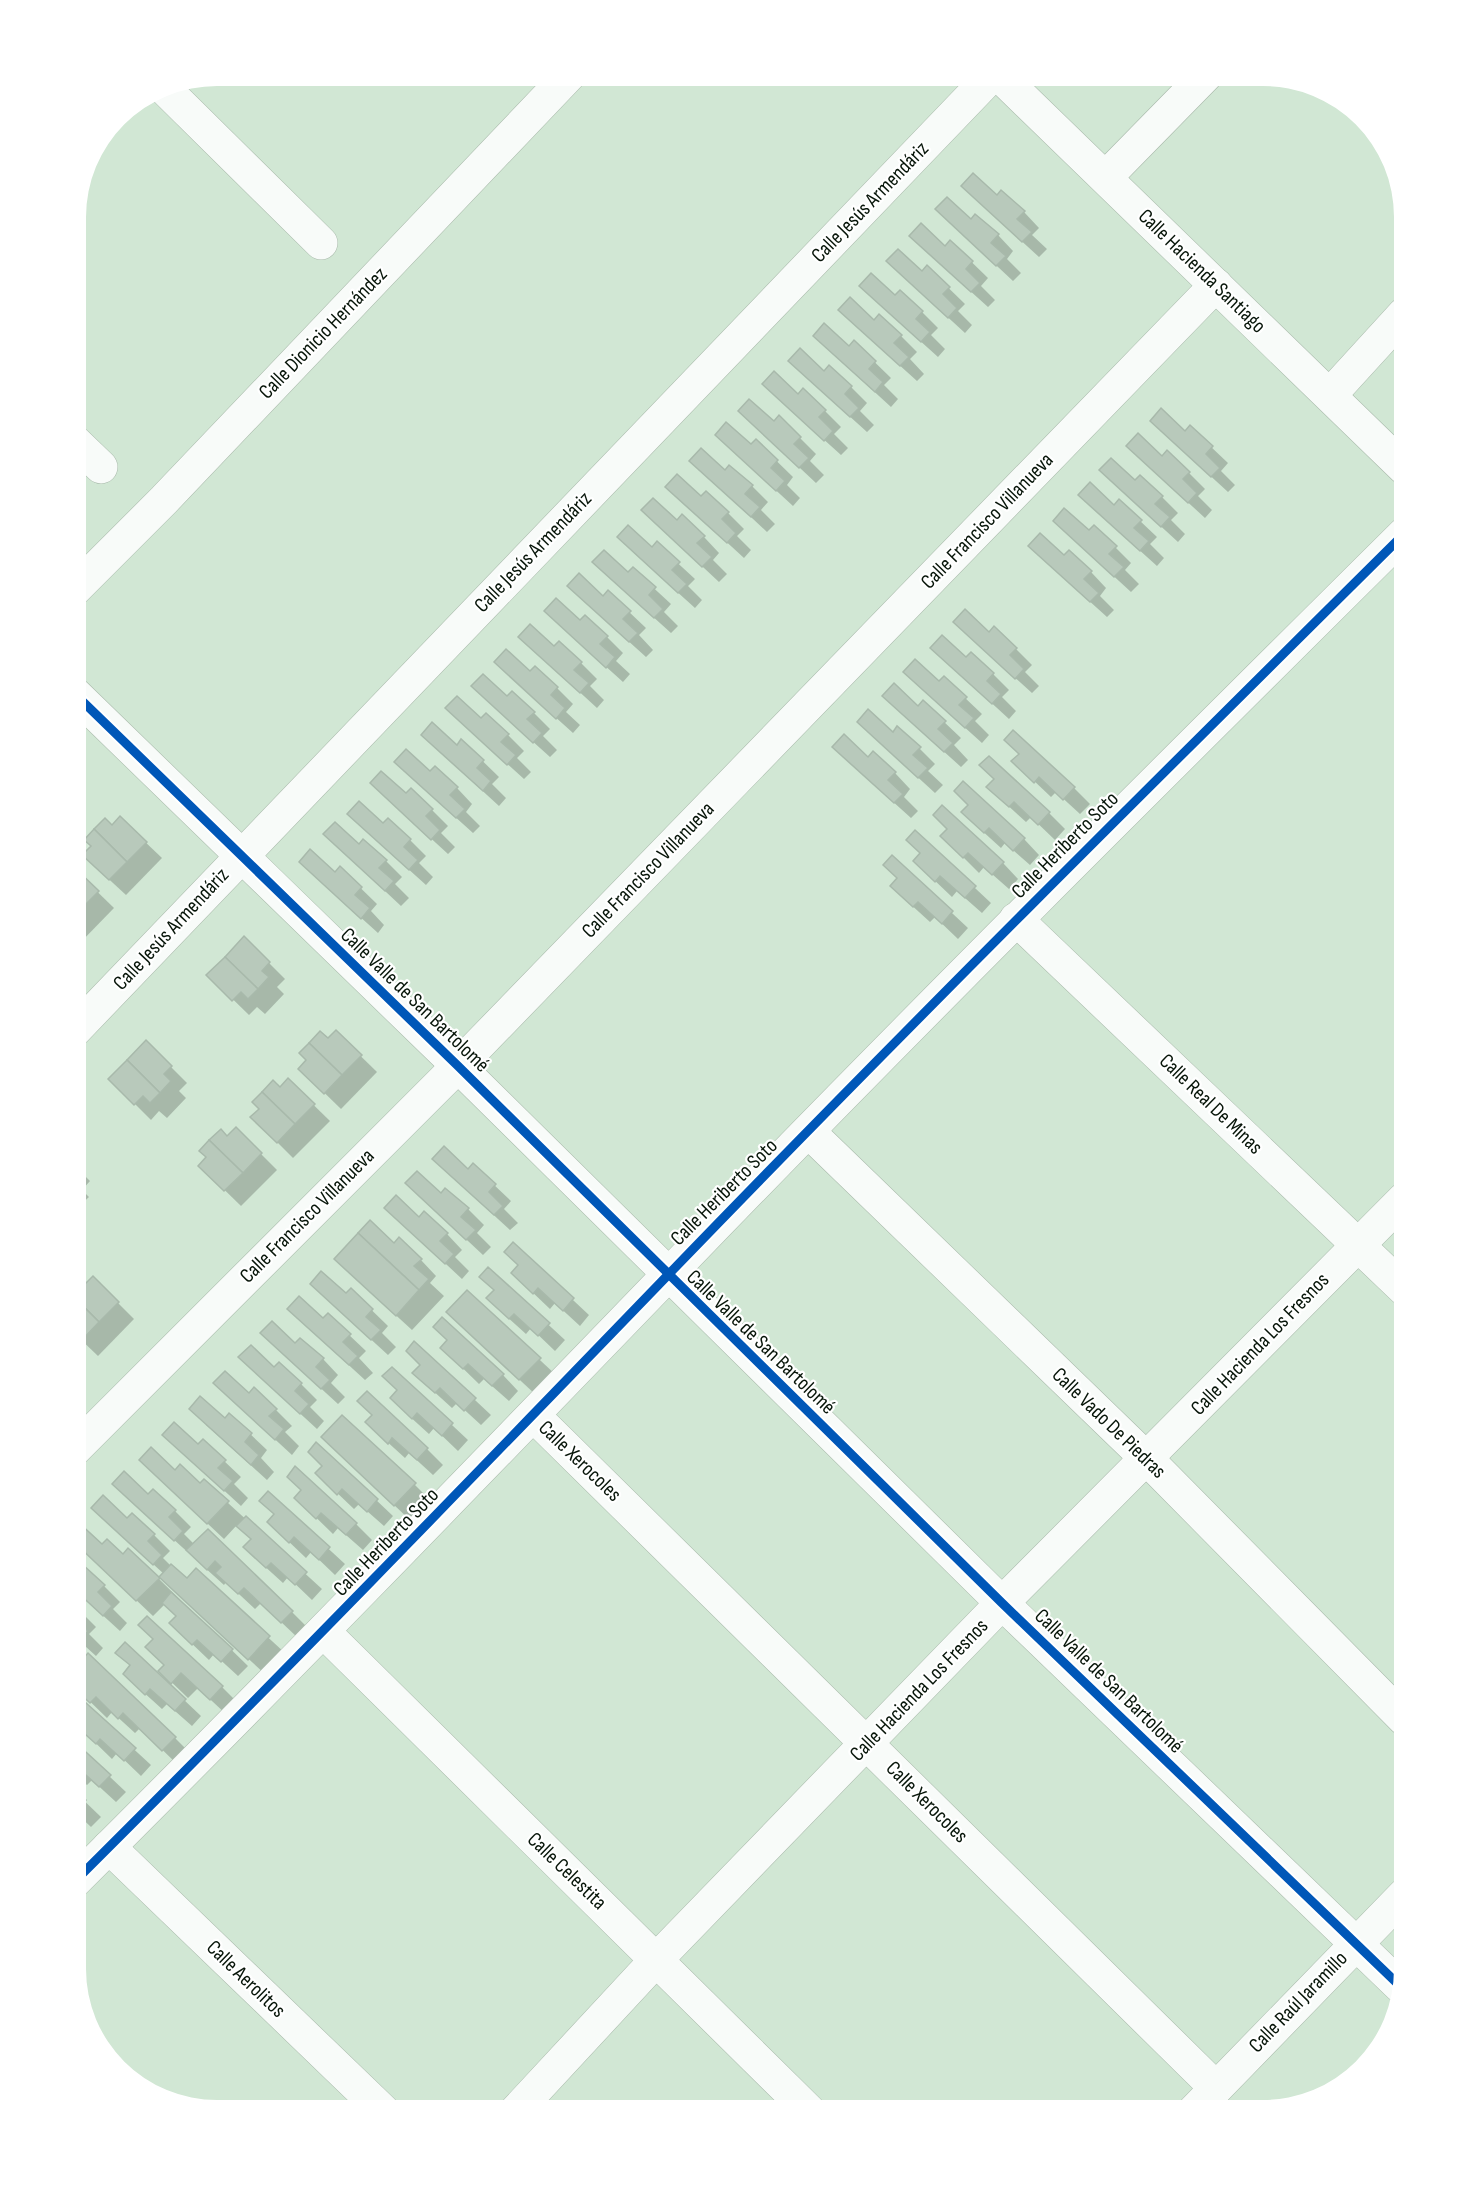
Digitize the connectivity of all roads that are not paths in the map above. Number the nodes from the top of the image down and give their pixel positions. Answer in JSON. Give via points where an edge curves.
{"nodes":[{"id":1,"x":559,"y":86,"type":"edge"},
{"id":2,"x":981,"y":86,"type":"edge"},
{"id":3,"x":1011,"y":86,"type":"edge"},
{"id":4,"x":1195,"y":86,"type":"edge"},
{"id":5,"x":170,"y":94,"type":"edge"},
{"id":6,"x":1106,"y":177,"type":"junction"},
{"id":7,"x":321,"y":243,"type":"dead end"},
{"id":8,"x":1216,"y":285,"type":"junction"},
{"id":9,"x":1394,"y":325,"type":"edge"},
{"id":10,"x":1330,"y":395,"type":"junction"},
{"id":11,"x":86,"y":452,"type":"edge"},
{"id":12,"x":1394,"y":458,"type":"edge"},
{"id":13,"x":101,"y":467,"type":"dead end"},
{"id":14,"x":1394,"y":544,"type":"edge"},
{"id":15,"x":86,"y":578,"type":"edge"},
{"id":16,"x":86,"y":704,"type":"edge"},
{"id":17,"x":241,"y":855,"type":"junction"},
{"id":18,"x":1016,"y":919,"type":"junction"},
{"id":19,"x":86,"y":1019,"type":"edge"},
{"id":20,"x":458,"y":1066,"type":"junction"},
{"id":21,"x":809,"y":1132,"type":"junction"},
{"id":22,"x":1394,"y":1209,"type":"edge"},
{"id":23,"x":1358,"y":1244,"type":"junction"},
{"id":24,"x":668,"y":1275,"type":"junction"},
{"id":25,"x":1394,"y":1279,"type":"edge"},
{"id":26,"x":534,"y":1416,"type":"junction"},
{"id":27,"x":85,"y":1439,"type":"edge"},
{"id":28,"x":1147,"y":1459,"type":"junction"},
{"id":29,"x":1002,"y":1603,"type":"junction"},
{"id":30,"x":324,"y":1632,"type":"junction"},
{"id":31,"x":1394,"y":1709,"type":"edge"},
{"id":32,"x":868,"y":1743,"type":"junction"},
{"id":33,"x":109,"y":1846,"type":"junction"},
{"id":34,"x":85,"y":1871,"type":"edge"},
{"id":35,"x":1394,"y":1904,"type":"edge"},
{"id":36,"x":1355,"y":1943,"type":"junction"},
{"id":37,"x":657,"y":1959,"type":"junction"},
{"id":38,"x":1393,"y":1979,"type":"edge"},
{"id":39,"x":372,"y":2100,"type":"edge"},
{"id":40,"x":526,"y":2100,"type":"edge"},
{"id":41,"x":798,"y":2100,"type":"edge"},
{"id":42,"x":1205,"y":2100,"type":"edge"}],
"edges":[{"from":1,"to":15,"type":"street","name":"Calle Dionicio Hernández"},
{"from":2,"to":17,"type":"street","name":"Calle Jesús Armendáriz"},
{"from":3,"to":6,"type":"street","name":"Calle Hacienda Santiago"},
{"from":4,"to":6,"type":"street"},
{"from":5,"to":7,"type":"street"},
{"from":6,"to":8,"type":"street","name":"Calle Hacienda Santiago"},
{"from":8,"to":10,"type":"street","name":"Calle Hacienda Santiago"},
{"from":8,"to":20,"type":"street","name":"Calle Francisco Villanueva"},
{"from":9,"to":10,"type":"street"},
{"from":10,"to":12,"type":"street","name":"Calle Hacienda Santiago"},
{"from":11,"to":13,"type":"street"},
{"from":14,"to":18,"type":"street","name":"Calle Heriberto Soto"},
{"from":16,"to":17,"type":"street","name":"Calle Valle de San Bartolomé"},
{"from":17,"to":19,"type":"street","name":"Calle Jesús Armendáriz"},
{"from":17,"to":20,"type":"street","name":"Calle Valle de San Bartolomé"},
{"from":18,"to":21,"type":"street","name":"Calle Heriberto Soto"},
{"from":18,"to":23,"type":"street","name":"Calle Real De Minas"},
{"from":20,"to":24,"type":"street","name":"Calle Valle de San Bartolomé"},
{"from":20,"to":27,"type":"street","name":"Calle Francisco Villanueva"},
{"from":21,"to":24,"type":"street","name":"Calle Heriberto Soto"},
{"from":21,"to":28,"type":"street","name":"Calle Vado De Piedras"},
{"from":22,"to":23,"type":"street","name":"Calle Hacienda Los Fresnos"},
{"from":23,"to":25,"type":"street","name":"Calle Real De Minas"},
{"from":23,"to":28,"type":"street","name":"Calle Hacienda Los Fresnos"},
{"from":24,"to":26,"type":"street","name":"Calle Heriberto Soto"},
{"from":24,"to":29,"type":"street","name":"Calle Valle de San Bartolomé"},
{"from":26,"to":30,"type":"street","name":"Calle Heriberto Soto"},
{"from":26,"to":32,"type":"street","name":"Calle Xerocoles"},
{"from":28,"to":29,"type":"street","name":"Calle Hacienda Los Fresnos"},
{"from":28,"to":31,"type":"street","name":"Calle Vado De Piedras"},
{"from":29,"to":32,"type":"street","name":"Calle Hacienda Los Fresnos"},
{"from":29,"to":36,"type":"street","name":"Calle Valle de San Bartolomé"},
{"from":30,"to":33,"type":"street","name":"Calle Heriberto Soto"},
{"from":30,"to":37,"type":"street","name":"Calle Celestita"},
{"from":32,"to":37,"type":"street","name":"Calle Hacienda Los Fresnos"},
{"from":32,"to":42,"type":"street","name":"Calle Xerocoles"},
{"from":33,"to":34,"type":"street","name":"Calle Heriberto Soto"},
{"from":33,"to":39,"type":"street","name":"Calle Aerolitos"},
{"from":35,"to":36,"type":"street","name":"Calle Raúl Jaramillo"},
{"from":36,"to":38,"type":"street","name":"Calle Valle de San Bartolomé"},
{"from":36,"to":42,"type":"street","name":"Calle Raúl Jaramillo"},
{"from":37,"to":40,"type":"street","name":"Calle Hacienda Los Fresnos"},
{"from":37,"to":41,"type":"street","name":"Calle Celestita"}]}
